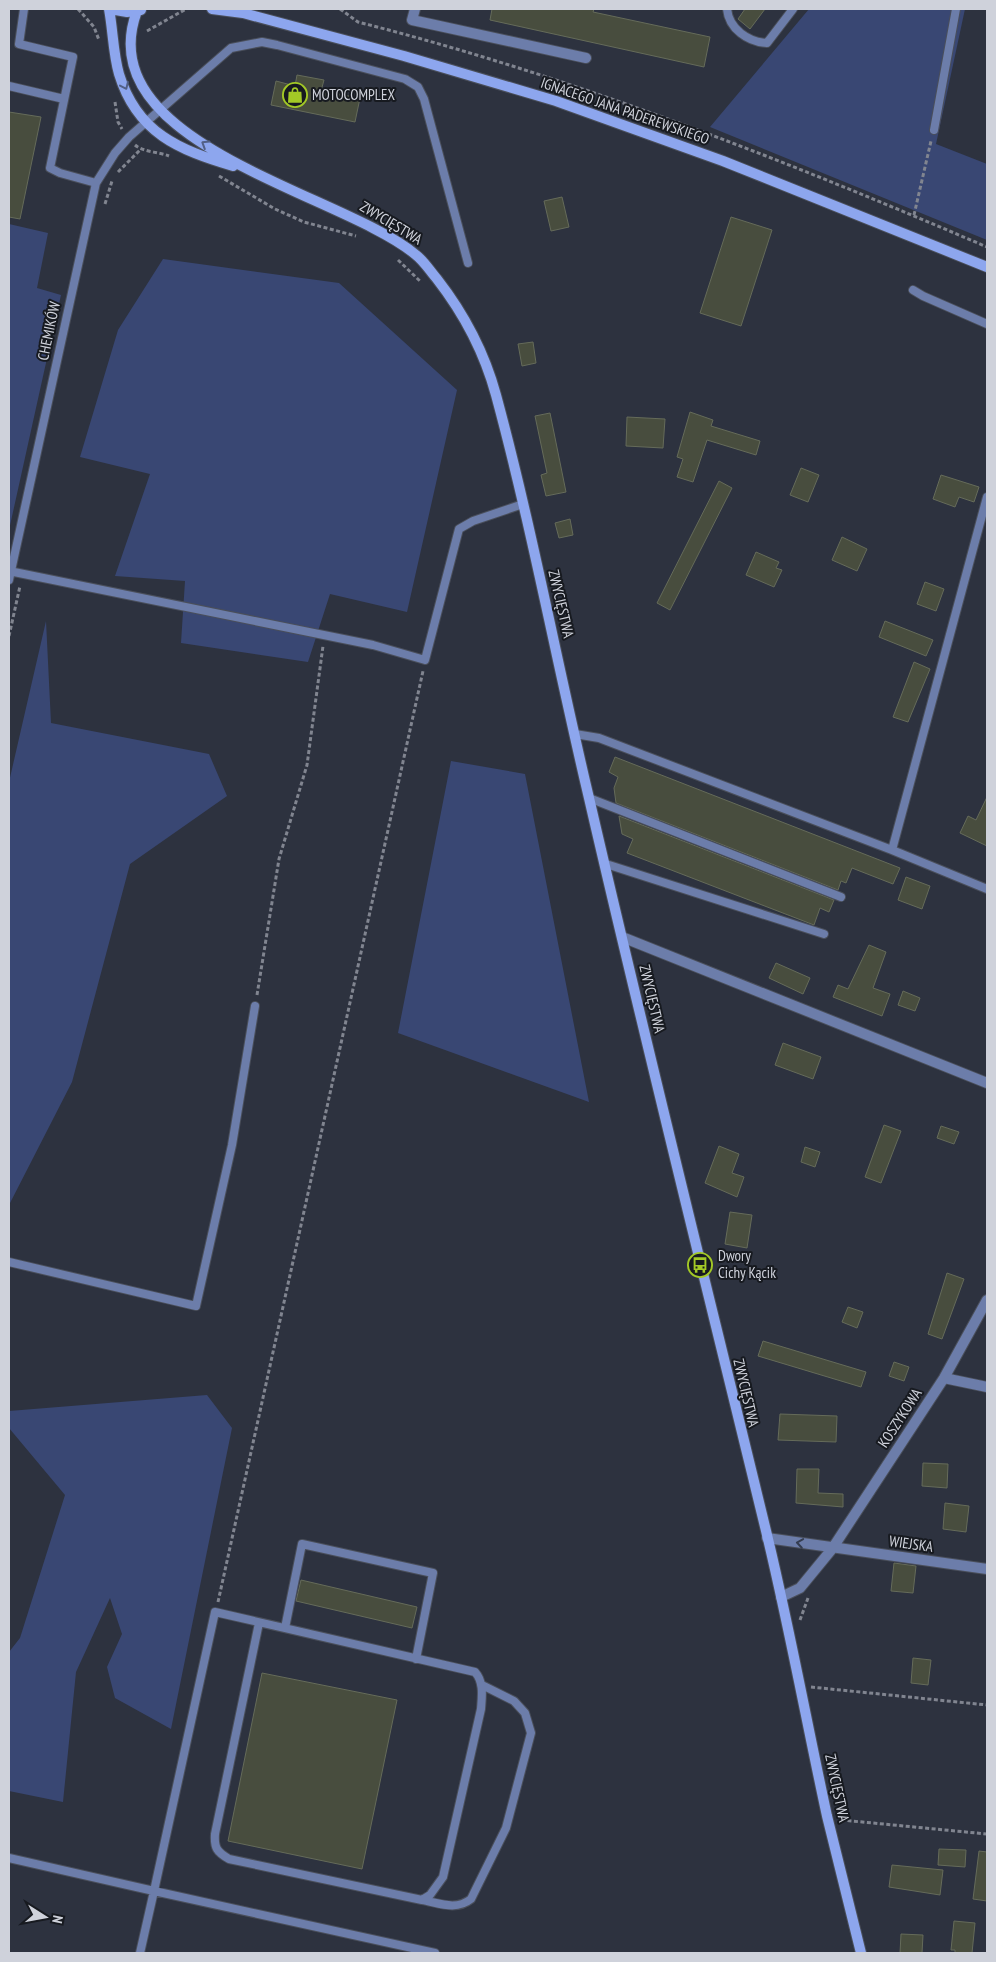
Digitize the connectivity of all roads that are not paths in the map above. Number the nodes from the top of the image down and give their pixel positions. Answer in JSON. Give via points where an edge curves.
{"nodes":[{"id":1,"x":24,"y":9,"type":"edge"},
{"id":2,"x":110,"y":9,"type":"edge"},
{"id":3,"x":212,"y":9,"type":"edge"},
{"id":4,"x":415,"y":9,"type":"edge"},
{"id":5,"x":727,"y":9,"type":"edge"},
{"id":6,"x":793,"y":9,"type":"edge"},
{"id":7,"x":956,"y":9,"type":"edge"},
{"id":8,"x":140,"y":10,"type":"edge"},
{"id":9,"x":238,"y":11,"type":"edge"},
{"id":10,"x":586,"y":58,"type":"dead end"},
{"id":11,"x":9,"y":86,"type":"edge"},
{"id":12,"x":64,"y":99,"type":"junction"},
{"id":13,"x":161,"y":111,"type":"junction"},
{"id":14,"x":146,"y":122,"type":"junction"},
{"id":15,"x":934,"y":130,"type":"road end"},
{"id":16,"x":246,"y":170,"type":"junction"},
{"id":17,"x":96,"y":183,"type":"junction"},
{"id":18,"x":468,"y":263,"type":"dead end"},
{"id":19,"x":987,"y":267,"type":"edge"},
{"id":20,"x":913,"y":290,"type":"dead end"},
{"id":21,"x":987,"y":324,"type":"edge"},
{"id":22,"x":987,"y":497,"type":"edge"},
{"id":23,"x":523,"y":504,"type":"junction"},
{"id":24,"x":10,"y":571,"type":"edge"},
{"id":25,"x":9,"y":580,"type":"edge"},
{"id":26,"x":575,"y":734,"type":"junction"},
{"id":27,"x":589,"y":798,"type":"junction"},
{"id":28,"x":892,"y":850,"type":"junction"},
{"id":29,"x":606,"y":864,"type":"junction"},
{"id":30,"x":987,"y":889,"type":"edge"},
{"id":31,"x":841,"y":897,"type":"dead end"},
{"id":32,"x":824,"y":934,"type":"dead end"},
{"id":33,"x":622,"y":937,"type":"junction"},
{"id":34,"x":255,"y":1006,"type":"road end"},
{"id":35,"x":987,"y":1083,"type":"edge"},
{"id":36,"x":9,"y":1262,"type":"edge"},
{"id":37,"x":987,"y":1300,"type":"edge"},
{"id":38,"x":944,"y":1378,"type":"junction"},
{"id":39,"x":987,"y":1387,"type":"edge"},
{"id":40,"x":767,"y":1538,"type":"junction"},
{"id":41,"x":832,"y":1549,"type":"junction"},
{"id":42,"x":987,"y":1569,"type":"edge"},
{"id":43,"x":781,"y":1598,"type":"junction"},
{"id":44,"x":259,"y":1622,"type":"junction"},
{"id":45,"x":285,"y":1628,"type":"junction"},
{"id":46,"x":416,"y":1659,"type":"junction"},
{"id":47,"x":482,"y":1685,"type":"junction"},
{"id":48,"x":9,"y":1858,"type":"edge"},
{"id":49,"x":154,"y":1891,"type":"junction"},
{"id":50,"x":422,"y":1900,"type":"junction"},
{"id":51,"x":140,"y":1953,"type":"edge"},
{"id":52,"x":435,"y":1953,"type":"edge"},
{"id":53,"x":861,"y":1953,"type":"edge"}],
"edges":[{"from":1,"to":12,"type":"lane","via":[[18,44],[73,57]]},
{"from":2,"to":8,"type":"street"},
{"from":2,"to":14,"type":"street","name":"ZWYCIĘSTWA","one_way":true,"via":[[120,75]]},
{"from":3,"to":9,"type":"street","name":"IGNACEGO JANA PADEREWSKIEGO"},
{"from":4,"to":10,"type":"street","via":[[412,20]]},
{"from":5,"to":6,"type":"lane","via":[[736,29],[753,42],[767,42]]},
{"from":7,"to":15,"type":"lane"},
{"from":8,"to":13,"type":"street","name":"ZWYCIĘSTWA","via":[[132,25],[134,66],[142,87]]},
{"from":9,"to":19,"type":"street","name":"IGNACEGO JANA PADEREWSKIEGO","via":[[564,104],[741,168]]},
{"from":11,"to":12,"type":"lane"},
{"from":12,"to":17,"type":"lane","via":[[50,168]]},
{"from":13,"to":14,"type":"lane","name":"CHEMIKÓW"},
{"from":16,"to":13,"type":"street","name":"ZWYCIĘSTWA","one_way":true,"via":[[185,132]]},
{"from":13,"to":18,"type":"lane","name":"CHEMIKÓW","via":[[231,48],[245,44],[277,44],[405,79],[418,87],[424,99]]},
{"from":14,"to":16,"type":"street","name":"ZWYCIĘSTWA","via":[[176,146],[194,155]]},
{"from":14,"to":17,"type":"lane","name":"CHEMIKÓW","via":[[115,152]]},
{"from":16,"to":23,"type":"street","name":"ZWYCIĘSTWA","via":[[357,219],[418,256],[465,317],[482,353],[495,391]]},
{"from":17,"to":24,"type":"lane","name":"CHEMIKÓW"},
{"from":20,"to":21,"type":"lane"},
{"from":22,"to":28,"type":"lane"},
{"from":23,"to":24,"type":"lane","via":[[459,529],[425,660],[373,645]]},
{"from":23,"to":26,"type":"street","name":"ZWYCIĘSTWA"},
{"from":24,"to":25,"type":"lane","name":"CHEMIKÓW"},
{"from":26,"to":27,"type":"street","name":"ZWYCIĘSTWA"},
{"from":26,"to":28,"type":"lane","via":[[599,738]]},
{"from":27,"to":29,"type":"street","name":"ZWYCIĘSTWA"},
{"from":27,"to":31,"type":"lane"},
{"from":28,"to":30,"type":"lane"},
{"from":29,"to":32,"type":"lane"},
{"from":29,"to":33,"type":"street","name":"ZWYCIĘSTWA"},
{"from":33,"to":35,"type":"street"},
{"from":33,"to":40,"type":"street","name":"ZWYCIĘSTWA"},
{"from":34,"to":36,"type":"lane","via":[[232,1145],[196,1306]]},
{"from":37,"to":38,"type":"street","name":"KOSZYKOWA"},
{"from":38,"to":39,"type":"street"},
{"from":38,"to":41,"type":"street","name":"KOSZYKOWA"},
{"from":41,"to":40,"type":"street","one_way":true},
{"from":40,"to":43,"type":"street","name":"ZWYCIĘSTWA"},
{"from":41,"to":42,"type":"street","name":"WIEJSKA"},
{"from":41,"to":43,"type":"street","name":"KOSZYKOWA","via":[[800,1588]]},
{"from":43,"to":53,"type":"street","name":"ZWYCIĘSTWA","via":[[828,1818]]},
{"from":44,"to":45,"type":"lane"},
{"from":44,"to":49,"type":"lane","via":[[215,1612]]},
{"from":44,"to":50,"type":"lane","via":[[214,1834],[217,1852],[228,1859]]},
{"from":45,"to":46,"type":"lane"},
{"from":45,"to":46,"type":"lane","via":[[302,1544],[433,1573]]},
{"from":46,"to":47,"type":"lane","via":[[475,1672]]},
{"from":47,"to":50,"type":"lane","via":[[481,1708],[443,1877],[430,1895]]},
{"from":47,"to":50,"type":"lane","via":[[514,1702],[525,1713],[530,1733],[506,1828],[471,1899],[463,1905],[452,1906]]},
{"from":48,"to":49,"type":"lane"},
{"from":49,"to":51,"type":"lane"},
{"from":49,"to":52,"type":"lane"}]}
